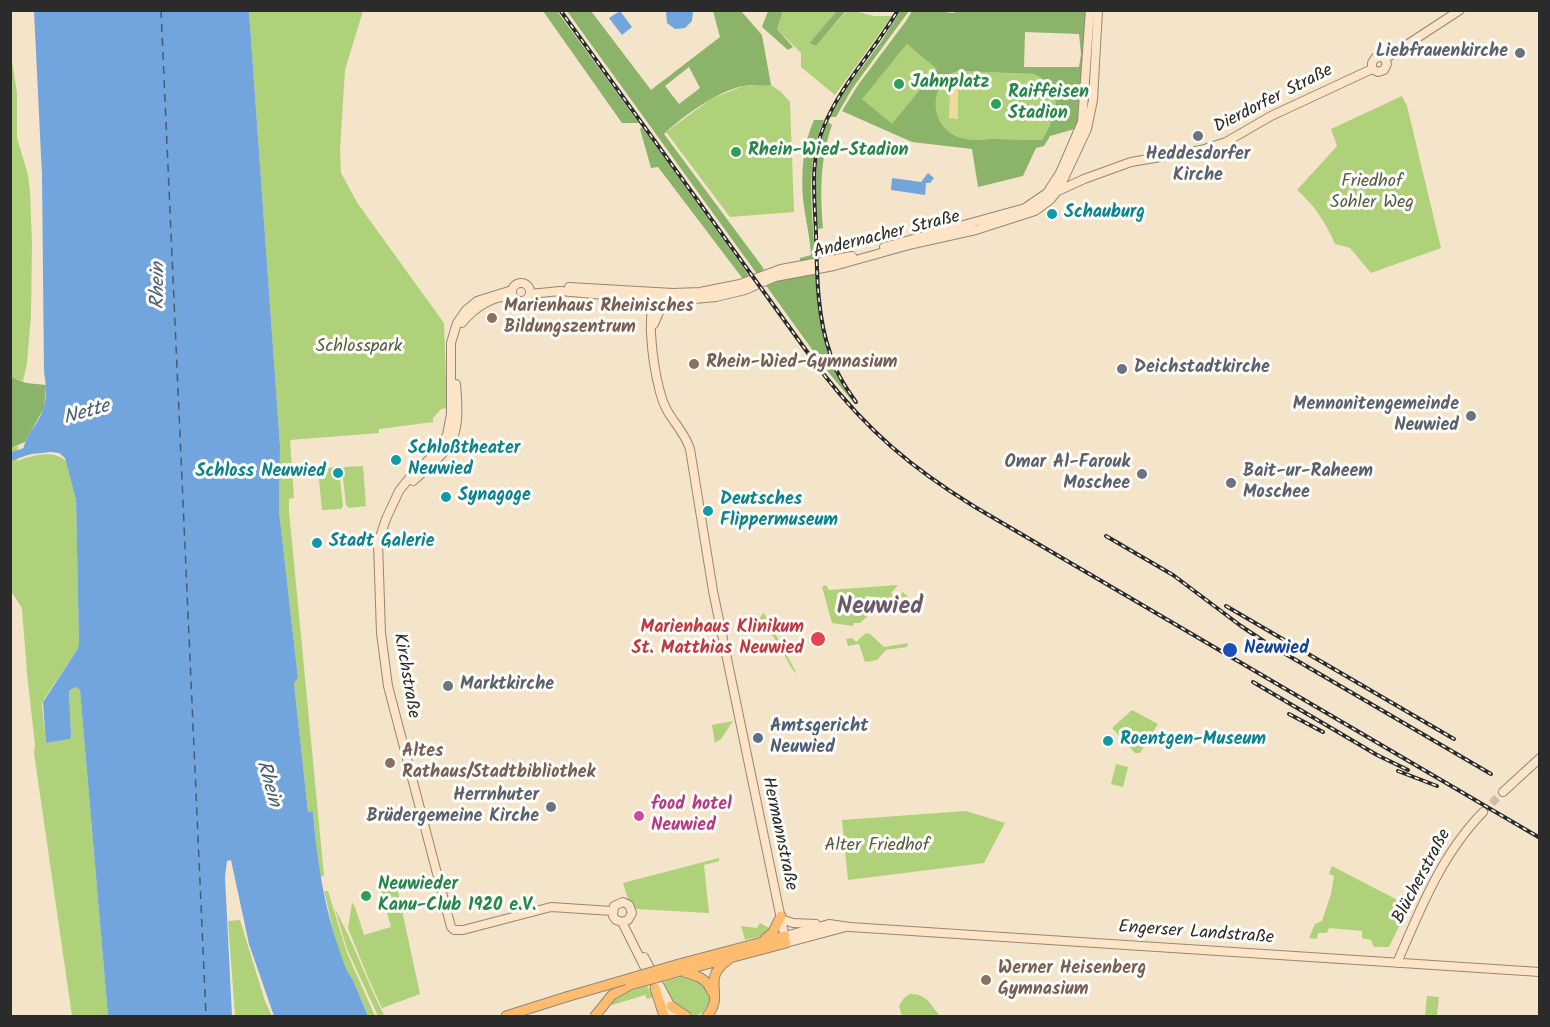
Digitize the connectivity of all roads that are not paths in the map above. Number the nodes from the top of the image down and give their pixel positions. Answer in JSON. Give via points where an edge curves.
{"nodes":[{"id":1,"x":1090,"y":10,"type":"edge"},
{"id":2,"x":1098,"y":10,"type":"edge"},
{"id":3,"x":1460,"y":10,"type":"edge"},
{"id":4,"x":1066,"y":176,"type":"junction"},
{"id":5,"x":1057,"y":178,"type":"junction"},
{"id":6,"x":1083,"y":179,"type":"junction"},
{"id":7,"x":1058,"y":192,"type":"junction"},
{"id":8,"x":530,"y":291,"type":"junction"},
{"id":9,"x":512,"y":293,"type":"junction"},
{"id":10,"x":650,"y":296,"type":"junction"},
{"id":11,"x":672,"y":301,"type":"junction"},
{"id":12,"x":651,"y":340,"type":"junction"},
{"id":13,"x":1539,"y":758,"type":"edge"},
{"id":14,"x":1503,"y":792,"type":"tunnel mouth"},
{"id":15,"x":1483,"y":812,"type":"tunnel mouth"},
{"id":16,"x":612,"y":911,"type":"junction"},
{"id":17,"x":781,"y":917,"type":"junction"},
{"id":18,"x":625,"y":921,"type":"junction"},
{"id":19,"x":823,"y":925,"type":"junction"},
{"id":20,"x":850,"y":927,"type":"junction"},
{"id":21,"x":785,"y":939,"type":"junction"},
{"id":22,"x":759,"y":943,"type":"junction"},
{"id":23,"x":732,"y":957,"type":"junction"},
{"id":24,"x":1397,"y":963,"type":"junction"},
{"id":25,"x":647,"y":967,"type":"junction"},
{"id":26,"x":680,"y":967,"type":"junction"},
{"id":27,"x":1539,"y":972,"type":"edge"},
{"id":28,"x":655,"y":988,"type":"joint"},
{"id":29,"x":667,"y":1014,"type":"edge"},
{"id":30,"x":506,"y":1017,"type":"edge"},
{"id":31,"x":595,"y":1017,"type":"edge"},
{"id":32,"x":676,"y":1017,"type":"edge"},
{"id":33,"x":686,"y":1017,"type":"edge"},
{"id":34,"x":699,"y":1017,"type":"edge"},
{"id":35,"x":707,"y":1017,"type":"edge"}],
"edges":[{"from":1,"to":5,"type":"street","name":"Andernacher Straße","via":[[1083,118]]},
{"from":2,"to":4,"type":"street","name":"Andernacher Straße","via":[[1091,114]]},
{"from":3,"to":6,"type":"street","name":"Dierdorfer Straße","via":[[1385,59],[1384,70],[1372,69],[1271,116],[1226,142],[1138,160]]},
{"from":4,"to":5,"type":"street","name":"Dierdorfer Straße"},
{"from":4,"to":6,"type":"street","name":"Dierdorfer Straße"},
{"from":4,"to":7,"type":"street","name":"Andernacher Straße"},
{"from":5,"to":10,"type":"street","name":"Andernacher Straße","via":[[1047,193],[1031,205],[967,224],[848,257],[781,269],[727,288]]},
{"from":6,"to":7,"type":"street","name":"Dierdorfer Straße"},
{"from":7,"to":11,"type":"street","name":"Andernacher Straße","via":[[1035,211],[997,224],[776,277],[734,293]]},
{"from":8,"to":9,"type":"street","via":[[520,283]]},
{"from":8,"to":9,"type":"street","via":[[523,302],[517,301]]},
{"from":8,"to":10,"type":"street","name":"Andernacher Straße"},
{"from":9,"to":16,"type":"street","name":"Kirchstraße","via":[[486,302],[461,325],[455,343],[458,415],[454,436],[439,459],[402,493],[390,523],[382,528],[377,545],[388,687],[454,930],[551,908]]},
{"from":10,"to":11,"type":"street","name":"Andernacher Straße"},
{"from":10,"to":12,"type":"street","name":"Hermannstraße"},
{"from":11,"to":12,"type":"street","via":[[658,312]]},
{"from":12,"to":17,"type":"street","name":"Hermannstraße","via":[[660,394],[689,446],[712,591]]},
{"from":13,"to":14,"type":"street"},
{"from":15,"to":24,"type":"street","name":"Blücherstraße","via":[[1464,831],[1434,881]]},
{"from":16,"to":18,"type":"street","via":[[614,918]]},
{"from":16,"to":18,"type":"street","via":[[616,904],[626,903],[632,910]]},
{"from":17,"to":19,"type":"street","via":[[796,923]]},
{"from":17,"to":21,"type":"street","name":"Hermannstraße"},
{"from":17,"to":22,"type":"highway","via":[[773,932]]},
{"from":18,"to":25,"type":"street"},
{"from":19,"to":20,"type":"street","name":"Engerser Landstraße"},
{"from":19,"to":21,"type":"street","name":"Engerser Landstraße"},
{"from":20,"to":21,"type":"street","name":"Engerser Landstraße"},
{"from":20,"to":24,"type":"street","name":"Engerser Landstraße"},
{"from":21,"to":22,"type":"highway"},
{"from":21,"to":23,"type":"highway"},
{"from":22,"to":26,"type":"highway"},
{"from":23,"to":26,"type":"highway"},
{"from":23,"to":35,"type":"highway","via":[[716,971],[715,1002]]},
{"from":24,"to":27,"type":"street","name":"Engerser Landstraße"},
{"from":25,"to":28,"type":"street"},
{"from":25,"to":29,"type":"street"},
{"from":26,"to":30,"type":"highway","bridge":true,"via":[[594,987]]},
{"from":26,"to":31,"type":"highway","bridge":true,"via":[[622,988]]},
{"from":26,"to":34,"type":"highway","via":[[701,977],[711,989],[710,1006]]},
{"from":28,"to":29,"type":"highway"},
{"from":29,"to":32,"type":"street"},
{"from":29,"to":33,"type":"highway"}]}
